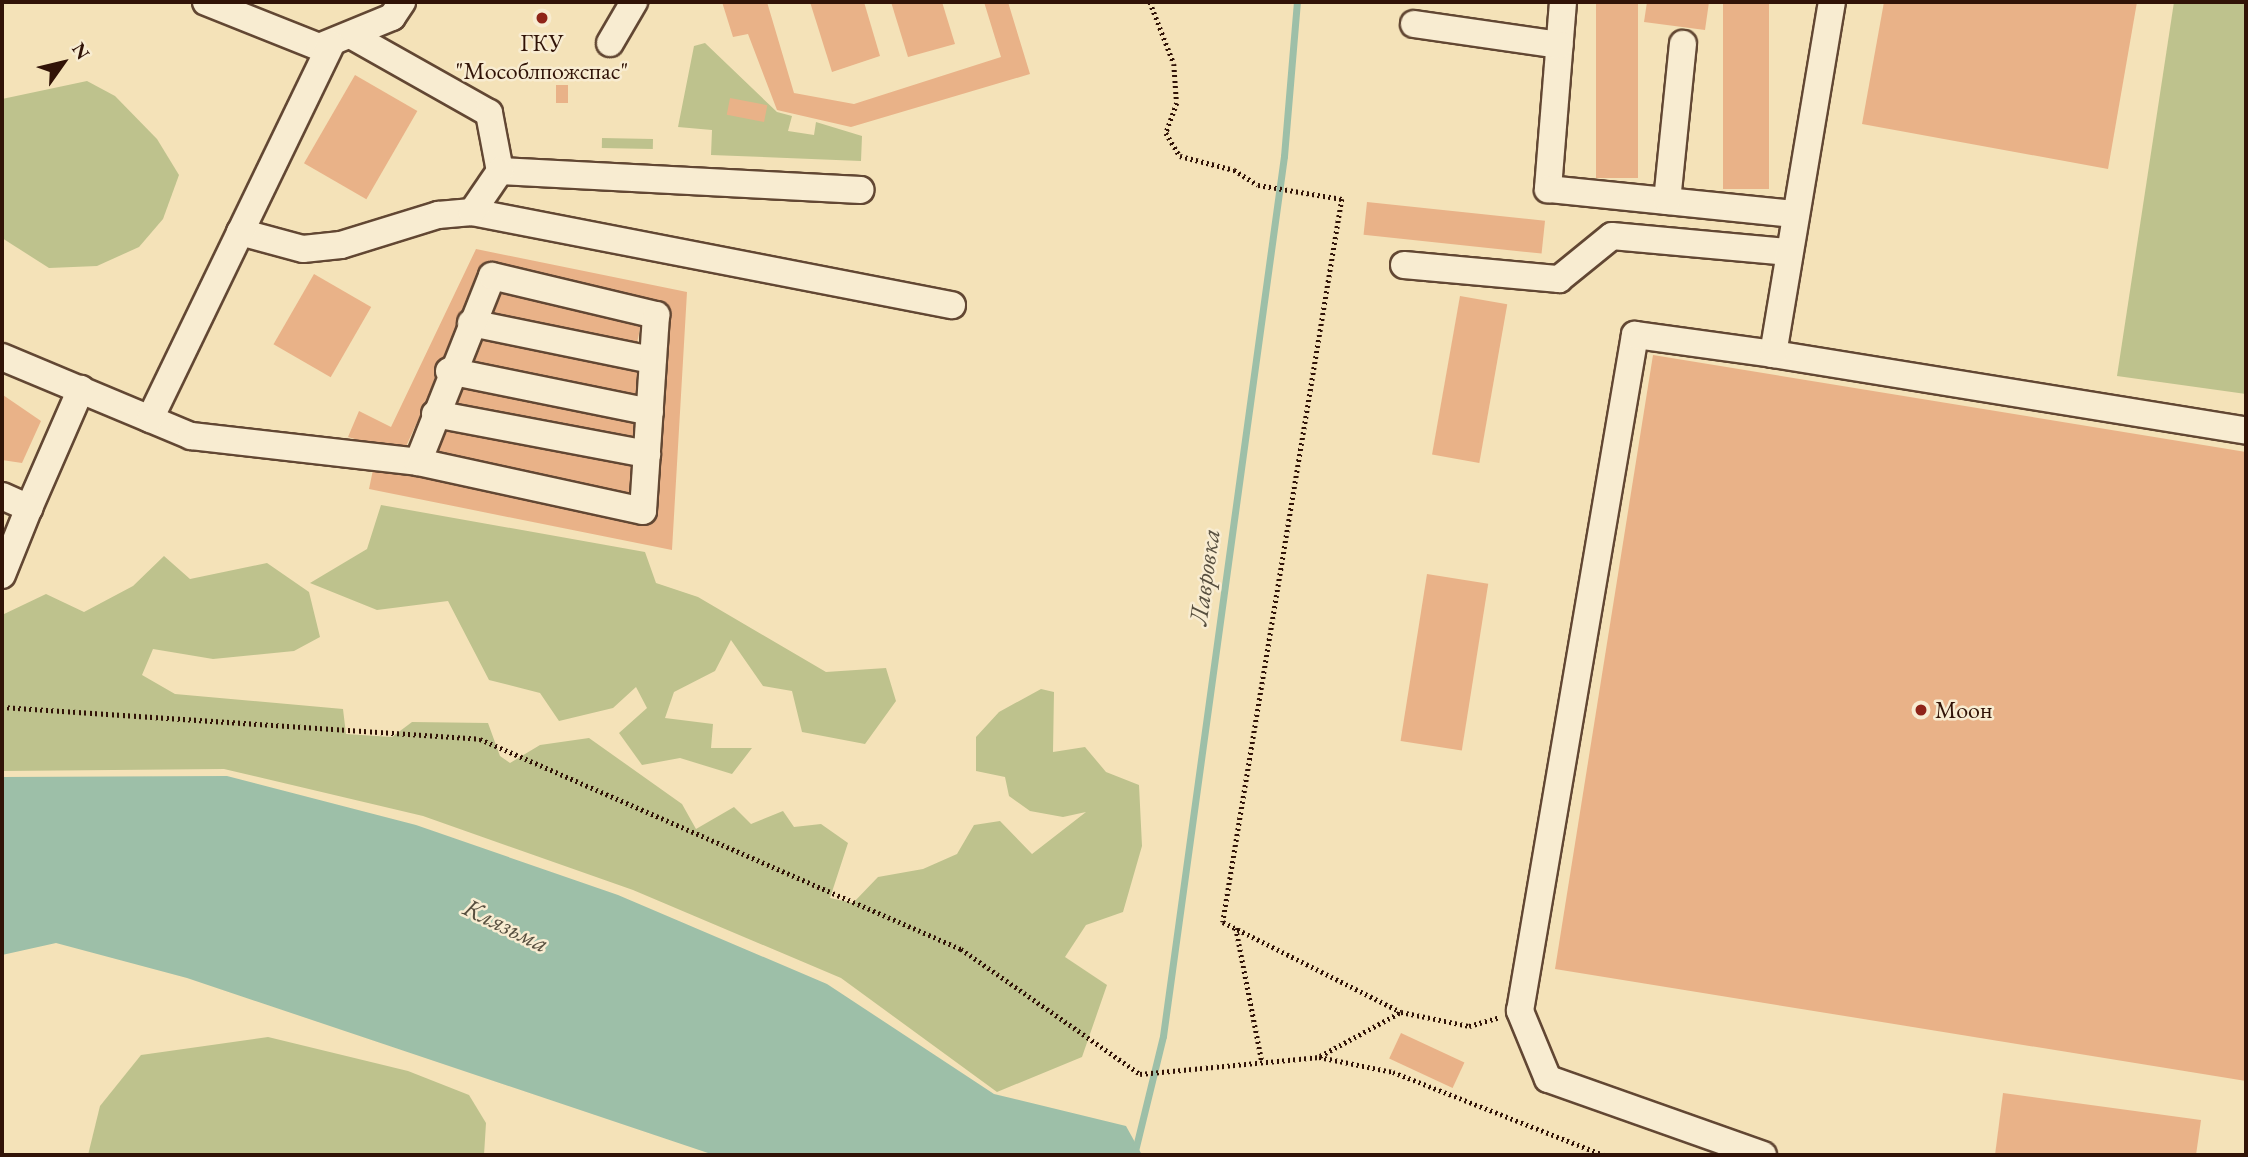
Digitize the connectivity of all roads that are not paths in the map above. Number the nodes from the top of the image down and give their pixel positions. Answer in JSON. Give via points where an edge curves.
{"nodes":[{"id":1,"x":206,"y":2,"type":"edge"},
{"id":2,"x":634,"y":2,"type":"edge"},
{"id":3,"x":1563,"y":2,"type":"edge"},
{"id":4,"x":1832,"y":2,"type":"edge"},
{"id":5,"x":398,"y":10,"type":"edge"},
{"id":6,"x":1414,"y":24,"type":"dead end"},
{"id":7,"x":342,"y":40,"type":"junction"},
{"id":8,"x":610,"y":43,"type":"dead end"},
{"id":9,"x":1683,"y":44,"type":"dead end"},
{"id":10,"x":1559,"y":45,"type":"junction"},
{"id":11,"x":500,"y":171,"type":"junction"},
{"id":12,"x":860,"y":190,"type":"dead end"},
{"id":13,"x":1667,"y":201,"type":"junction"},
{"id":14,"x":472,"y":212,"type":"junction"},
{"id":15,"x":1796,"y":214,"type":"junction"},
{"id":16,"x":240,"y":232,"type":"junction"},
{"id":17,"x":1789,"y":252,"type":"junction"},
{"id":18,"x":1404,"y":265,"type":"dead end"},
{"id":19,"x":952,"y":305,"type":"dead end"},
{"id":20,"x":471,"y":323,"type":"junction"},
{"id":21,"x":1773,"y":354,"type":"junction"},
{"id":22,"x":2,"y":357,"type":"edge"},
{"id":23,"x":652,"y":360,"type":"junction"},
{"id":24,"x":449,"y":372,"type":"junction"},
{"id":25,"x":81,"y":389,"type":"junction"},
{"id":26,"x":650,"y":412,"type":"junction"},
{"id":27,"x":435,"y":414,"type":"junction"},
{"id":28,"x":150,"y":418,"type":"junction"},
{"id":29,"x":2246,"y":431,"type":"edge"},
{"id":30,"x":647,"y":454,"type":"junction"},
{"id":31,"x":418,"y":462,"type":"junction"},
{"id":32,"x":2,"y":496,"type":"edge"},
{"id":33,"x":29,"y":508,"type":"junction"},
{"id":34,"x":2,"y":576,"type":"edge"},
{"id":35,"x":1763,"y":1155,"type":"edge"}],
"edges":[{"from":1,"to":7,"type":"street","via":[[320,47]]},
{"from":2,"to":8,"type":"street"},
{"from":3,"to":10,"type":"street"},
{"from":4,"to":15,"type":"street"},
{"from":5,"to":7,"type":"street"},
{"from":6,"to":10,"type":"street"},
{"from":7,"to":11,"type":"street","via":[[489,113]]},
{"from":7,"to":16,"type":"street"},
{"from":9,"to":13,"type":"street"},
{"from":10,"to":13,"type":"street","via":[[1548,189]]},
{"from":11,"to":12,"type":"street"},
{"from":11,"to":14,"type":"street"},
{"from":13,"to":15,"type":"street"},
{"from":14,"to":16,"type":"street","via":[[303,249]]},
{"from":14,"to":19,"type":"street"},
{"from":15,"to":17,"type":"street"},
{"from":16,"to":28,"type":"street"},
{"from":17,"to":18,"type":"street","via":[[1612,236],[1559,279]]},
{"from":17,"to":21,"type":"street"},
{"from":20,"to":23,"type":"street"},
{"from":20,"to":23,"type":"street","via":[[492,276],[656,315]]},
{"from":20,"to":24,"type":"street"},
{"from":21,"to":29,"type":"street"},
{"from":21,"to":35,"type":"street","via":[[1636,335],[1520,1012],[1548,1079]]},
{"from":22,"to":25,"type":"street"},
{"from":23,"to":26,"type":"street"},
{"from":24,"to":26,"type":"street"},
{"from":24,"to":27,"type":"street"},
{"from":25,"to":28,"type":"street"},
{"from":25,"to":33,"type":"street"},
{"from":26,"to":30,"type":"street"},
{"from":27,"to":30,"type":"street"},
{"from":27,"to":31,"type":"street"},
{"from":28,"to":31,"type":"street","via":[[191,436]]},
{"from":30,"to":31,"type":"street","via":[[643,511]]},
{"from":32,"to":33,"type":"street"},
{"from":33,"to":34,"type":"street"}]}
